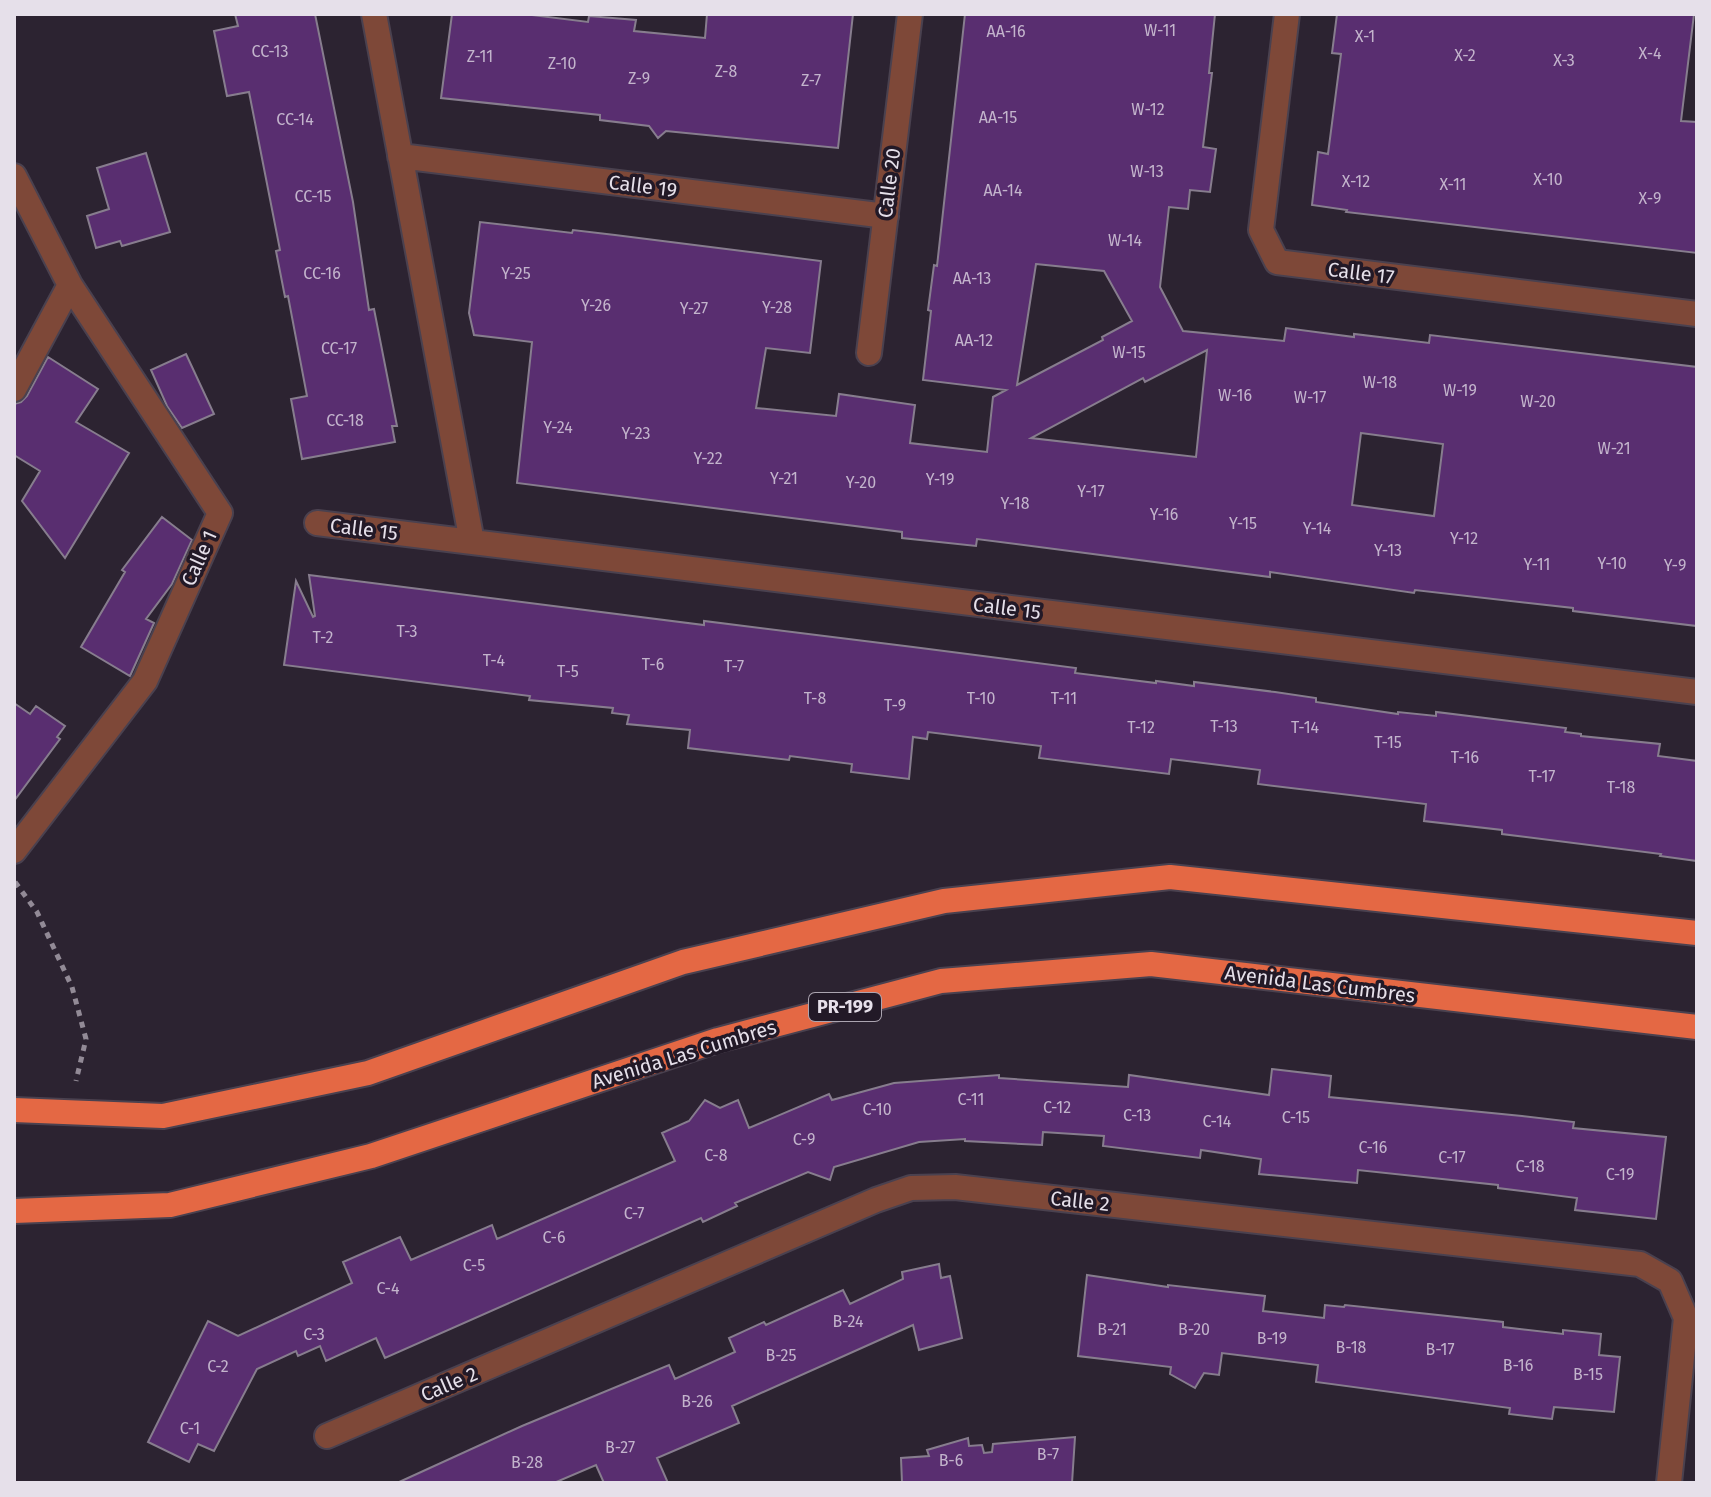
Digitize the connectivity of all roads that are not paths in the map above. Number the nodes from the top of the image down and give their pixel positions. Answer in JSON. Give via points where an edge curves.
{"nodes":[{"id":1,"x":374,"y":14,"type":"edge"},
{"id":2,"x":910,"y":14,"type":"edge"},
{"id":3,"x":1287,"y":14,"type":"edge"},
{"id":4,"x":400,"y":156,"type":"junction"},
{"id":5,"x":14,"y":176,"type":"edge"},
{"id":6,"x":886,"y":216,"type":"junction"},
{"id":7,"x":70,"y":285,"type":"junction"},
{"id":8,"x":1697,"y":314,"type":"edge"},
{"id":9,"x":869,"y":353,"type":"dead end"},
{"id":10,"x":14,"y":389,"type":"edge"},
{"id":11,"x":317,"y":523,"type":"dead end"},
{"id":12,"x":472,"y":542,"type":"junction"},
{"id":13,"x":1697,"y":692,"type":"edge"},
{"id":14,"x":14,"y":851,"type":"edge"},
{"id":15,"x":1697,"y":933,"type":"edge"},
{"id":16,"x":1697,"y":1027,"type":"edge"},
{"id":17,"x":14,"y":1110,"type":"edge"},
{"id":18,"x":14,"y":1211,"type":"edge"},
{"id":19,"x":327,"y":1436,"type":"dead end"},
{"id":20,"x":1669,"y":1483,"type":"edge"}],
"edges":[{"from":1,"to":4,"type":"street"},
{"from":2,"to":6,"type":"street","name":"Calle 20"},
{"from":3,"to":8,"type":"street","name":"Calle 17","via":[[1261,230],[1277,262]]},
{"from":4,"to":6,"type":"street","name":"Calle 19"},
{"from":4,"to":12,"type":"street"},
{"from":5,"to":7,"type":"street","name":"Calle 1"},
{"from":6,"to":9,"type":"street","name":"Calle 20"},
{"from":7,"to":10,"type":"street"},
{"from":7,"to":14,"type":"street","name":"Calle 1","via":[[220,513],[145,681]]},
{"from":11,"to":12,"type":"street","name":"Calle 15"},
{"from":12,"to":13,"type":"street","name":"Calle 15"},
{"from":15,"to":17,"type":"highway","via":[[1170,877],[944,901],[683,962],[368,1073],[163,1116]]},
{"from":16,"to":18,"type":"highway","name":"Avenida Las Cumbres","number":"PR-199","via":[[1151,964],[941,981],[718,1040],[371,1156],[170,1205]]},
{"from":19,"to":20,"type":"street","name":"Calle 2","via":[[876,1200],[911,1188],[955,1187],[1640,1264],[1670,1281],[1686,1318]]}]}
